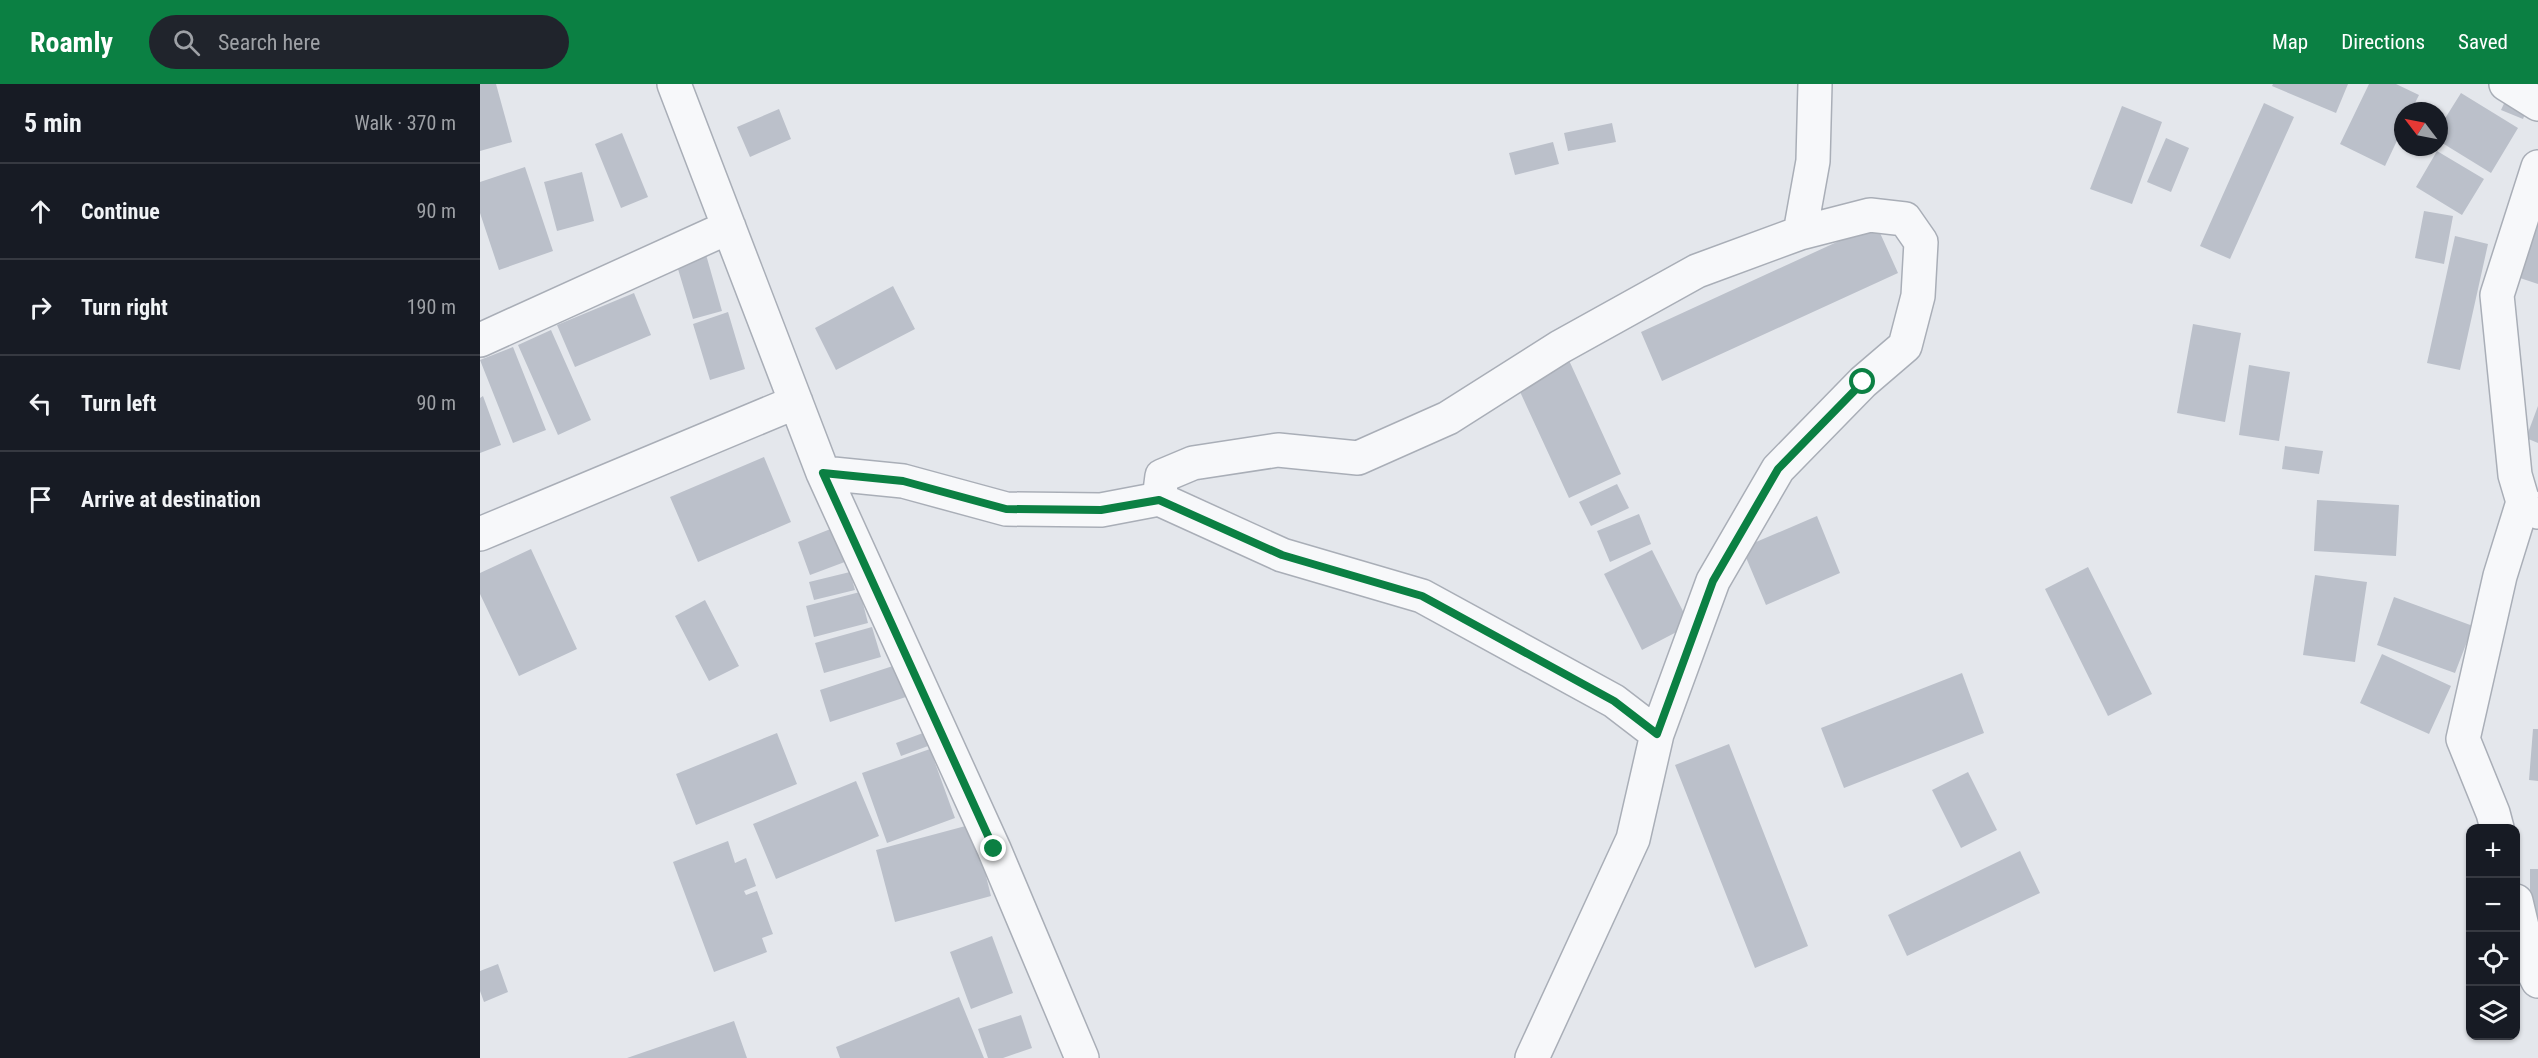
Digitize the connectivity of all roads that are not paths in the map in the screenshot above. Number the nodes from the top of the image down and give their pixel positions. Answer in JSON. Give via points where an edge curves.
{"nodes":[{"id":1,"x":674,"y":84,"type":"edge"},
{"id":2,"x":1815,"y":84,"type":"edge"},
{"id":3,"x":2506,"y":84,"type":"edge"},
{"id":4,"x":2538,"y":104,"type":"edge"},
{"id":5,"x":2538,"y":167,"type":"edge"},
{"id":6,"x":729,"y":227,"type":"junction"},
{"id":7,"x":1800,"y":233,"type":"junction"},
{"id":8,"x":480,"y":340,"type":"edge"},
{"id":9,"x":796,"y":402,"type":"junction"},
{"id":10,"x":823,"y":473,"type":"junction"},
{"id":11,"x":1159,"y":500,"type":"junction"},
{"id":12,"x":2530,"y":507,"type":"edge"},
{"id":13,"x":480,"y":534,"type":"edge"},
{"id":14,"x":1657,"y":734,"type":"junction"},
{"id":15,"x":2495,"y":824,"type":"edge"},
{"id":16,"x":2520,"y":918,"type":"edge"},
{"id":17,"x":2538,"y":981,"type":"edge"},
{"id":18,"x":1082,"y":1058,"type":"edge"},
{"id":19,"x":1532,"y":1058,"type":"edge"}],
"edges":[{"from":1,"to":6,"type":"street"},
{"from":2,"to":7,"type":"street","via":[[1813,161]]},
{"from":3,"to":4,"type":"street"},
{"from":5,"to":12,"type":"street","via":[[2497,295],[2515,475]]},
{"from":6,"to":8,"type":"street"},
{"from":6,"to":9,"type":"street"},
{"from":7,"to":11,"type":"street","via":[[1697,271],[1560,347],[1448,418],[1358,458],[1278,450],[1193,463],[1162,476]]},
{"from":7,"to":14,"type":"street","via":[[1870,215],[1905,219],[1921,242],[1918,296],[1905,346],[1863,382],[1778,469],[1713,581]]},
{"from":9,"to":10,"type":"street"},
{"from":9,"to":13,"type":"street"},
{"from":10,"to":11,"type":"street","via":[[903,481],[1006,509],[1101,510]]},
{"from":10,"to":18,"type":"street","via":[[994,849]]},
{"from":11,"to":14,"type":"street","via":[[1282,555],[1422,596],[1614,701]]},
{"from":12,"to":15,"type":"street","via":[[2500,576],[2463,739]]},
{"from":14,"to":19,"type":"street","via":[[1633,839]]},
{"from":16,"to":17,"type":"street"}]}
